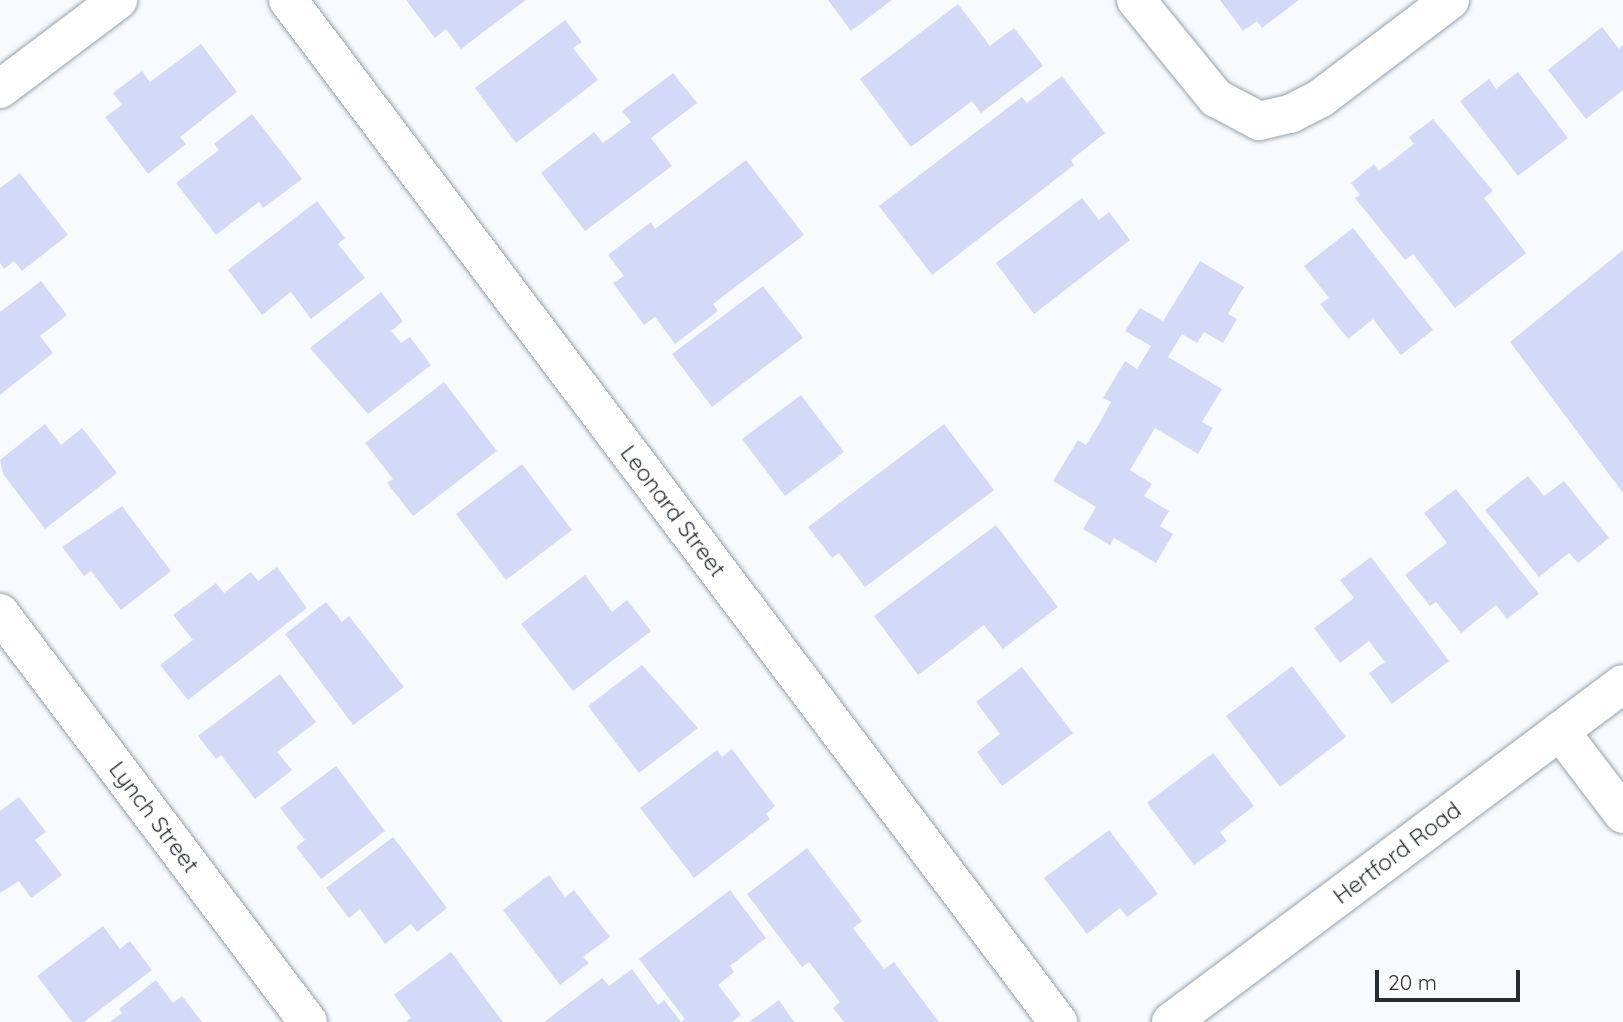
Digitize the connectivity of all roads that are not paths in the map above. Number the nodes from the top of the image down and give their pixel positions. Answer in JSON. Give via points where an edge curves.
{"nodes":[{"id":1,"x":118,"y":0,"type":"edge"},
{"id":2,"x":288,"y":0,"type":"edge"},
{"id":3,"x":1136,"y":0,"type":"edge"},
{"id":4,"x":1450,"y":0,"type":"edge"},
{"id":5,"x":0,"y":89,"type":"edge"},
{"id":6,"x":0,"y":613,"type":"edge"},
{"id":7,"x":1623,"y":684,"type":"edge"},
{"id":8,"x":1560,"y":731,"type":"junction"},
{"id":9,"x":1623,"y":814,"type":"edge"},
{"id":10,"x":308,"y":1022,"type":"edge"},
{"id":11,"x":1058,"y":1022,"type":"edge"},
{"id":12,"x":1171,"y":1022,"type":"edge"}],
"edges":[{"from":1,"to":5,"type":"street"},
{"from":2,"to":11,"type":"street","name":"Leonard Street"},
{"from":3,"to":4,"type":"street","via":[[1216,98],[1259,121],[1290,114],[1321,98]]},
{"from":6,"to":10,"type":"street","name":"Lynch Street"},
{"from":7,"to":8,"type":"street","name":"Hertford Road"},
{"from":8,"to":9,"type":"street"},
{"from":8,"to":12,"type":"street","name":"Hertford Road"}]}
